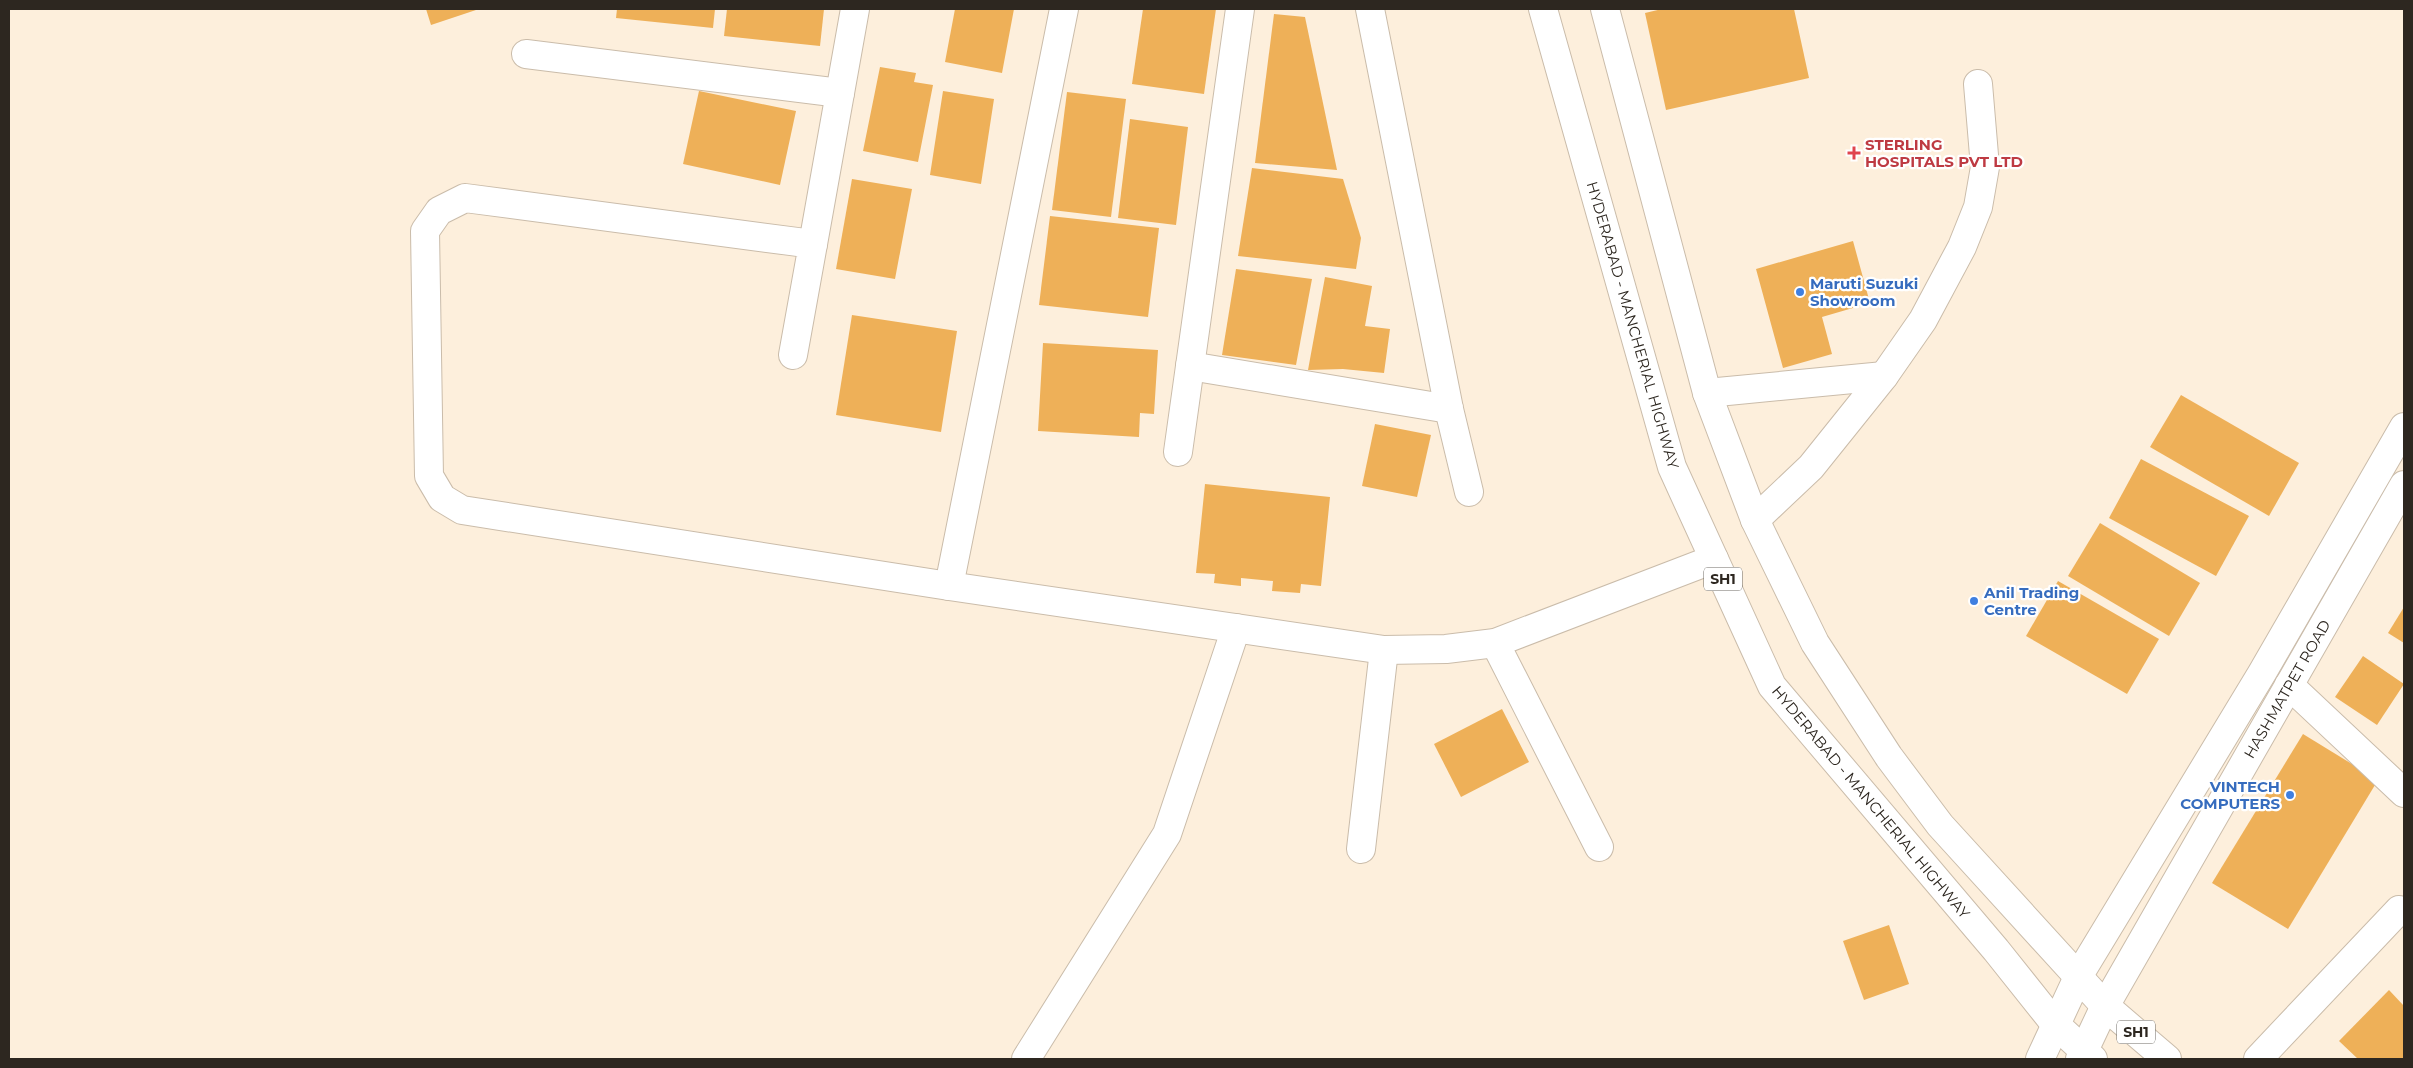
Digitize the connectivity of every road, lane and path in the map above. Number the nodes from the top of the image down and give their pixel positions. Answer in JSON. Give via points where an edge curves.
{"nodes":[{"id":1,"x":855,"y":9,"type":"edge"},
{"id":2,"x":1064,"y":9,"type":"edge"},
{"id":3,"x":1240,"y":9,"type":"edge"},
{"id":4,"x":1370,"y":9,"type":"edge"},
{"id":5,"x":1543,"y":9,"type":"edge"},
{"id":6,"x":1605,"y":9,"type":"edge"},
{"id":7,"x":526,"y":54,"type":"dead end"},
{"id":8,"x":1978,"y":84,"type":"dead end"},
{"id":9,"x":840,"y":94,"type":"junction"},
{"id":10,"x":814,"y":244,"type":"junction"},
{"id":11,"x":793,"y":355,"type":"dead end"},
{"id":12,"x":1190,"y":366,"type":"junction"},
{"id":13,"x":1884,"y":376,"type":"junction"},
{"id":14,"x":1708,"y":393,"type":"junction"},
{"id":15,"x":1449,"y":409,"type":"junction"},
{"id":16,"x":2404,"y":427,"type":"edge"},
{"id":17,"x":1178,"y":452,"type":"dead end"},
{"id":18,"x":2404,"y":485,"type":"edge"},
{"id":19,"x":1469,"y":492,"type":"dead end"},
{"id":20,"x":1755,"y":520,"type":"junction"},
{"id":21,"x":1714,"y":559,"type":"junction"},
{"id":22,"x":949,"y":586,"type":"junction"},
{"id":23,"x":1236,"y":628,"type":"junction"},
{"id":24,"x":1496,"y":643,"type":"junction"},
{"id":25,"x":1384,"y":650,"type":"junction"},
{"id":26,"x":2289,"y":685,"type":"junction"},
{"id":27,"x":2404,"y":793,"type":"edge"},
{"id":28,"x":1598,"y":847,"type":"dead end"},
{"id":29,"x":1361,"y":849,"type":"dead end"},
{"id":30,"x":2399,"y":910,"type":"dead end"},
{"id":31,"x":2079,"y":975,"type":"junction"},
{"id":32,"x":2105,"y":1006,"type":"junction"},
{"id":33,"x":2054,"y":1024,"type":"junction"},
{"id":34,"x":2086,"y":1057,"type":"edge"},
{"id":35,"x":1026,"y":1059,"type":"edge"},
{"id":36,"x":2040,"y":1059,"type":"edge"},
{"id":37,"x":2167,"y":1059,"type":"edge"},
{"id":38,"x":2258,"y":1059,"type":"edge"}],
"edges":[{"from":1,"to":9,"type":"street"},
{"from":2,"to":22,"type":"street"},
{"from":3,"to":12,"type":"street"},
{"from":4,"to":15,"type":"street"},
{"from":5,"to":21,"type":"street","name":"HYDERABAD - MANCHERIAL HIGHWAY","number":"SH1","via":[[1672,467]]},
{"from":6,"to":14,"type":"street","number":"SH1"},
{"from":7,"to":9,"type":"street"},
{"from":8,"to":13,"type":"street","via":[[1985,167],[1978,207],[1962,246],[1923,320]]},
{"from":9,"to":10,"type":"street"},
{"from":10,"to":11,"type":"street"},
{"from":10,"to":22,"type":"street","via":[[465,198],[439,211],[426,231],[429,476],[442,498],[462,510]]},
{"from":12,"to":15,"type":"street"},
{"from":12,"to":17,"type":"street"},
{"from":13,"to":14,"type":"street"},
{"from":13,"to":20,"type":"street","via":[[1811,467]]},
{"from":14,"to":20,"type":"street","number":"SH1"},
{"from":15,"to":19,"type":"street"},
{"from":16,"to":31,"type":"street","name":"HASHMATPET ROAD","via":[[2262,673]]},
{"from":18,"to":26,"type":"street","name":"HASHMATPET ROAD"},
{"from":20,"to":31,"type":"street","number":"SH1","via":[[1815,643],[1889,757],[1940,825]]},
{"from":21,"to":24,"type":"street"},
{"from":21,"to":33,"type":"street","name":"HYDERABAD - MANCHERIAL HIGHWAY","number":"SH1","via":[[1772,686],[1990,942]]},
{"from":22,"to":23,"type":"street"},
{"from":23,"to":25,"type":"street"},
{"from":23,"to":35,"type":"street","via":[[1167,834]]},
{"from":24,"to":25,"type":"street","via":[[1446,649]]},
{"from":24,"to":28,"type":"street"},
{"from":25,"to":29,"type":"street"},
{"from":26,"to":27,"type":"street"},
{"from":26,"to":32,"type":"street","name":"HASHMATPET ROAD"},
{"from":30,"to":38,"type":"street"},
{"from":31,"to":32,"type":"street","number":"SH1"},
{"from":31,"to":33,"type":"street","name":"HASHMATPET ROAD"},
{"from":32,"to":34,"type":"street","name":"HASHMATPET ROAD"},
{"from":32,"to":37,"type":"street","number":"SH1"},
{"from":33,"to":34,"type":"street","name":"HYDERABAD - MANCHERIAL HIGHWAY","number":"SH1"},
{"from":33,"to":36,"type":"street","name":"HASHMATPET ROAD"}]}
